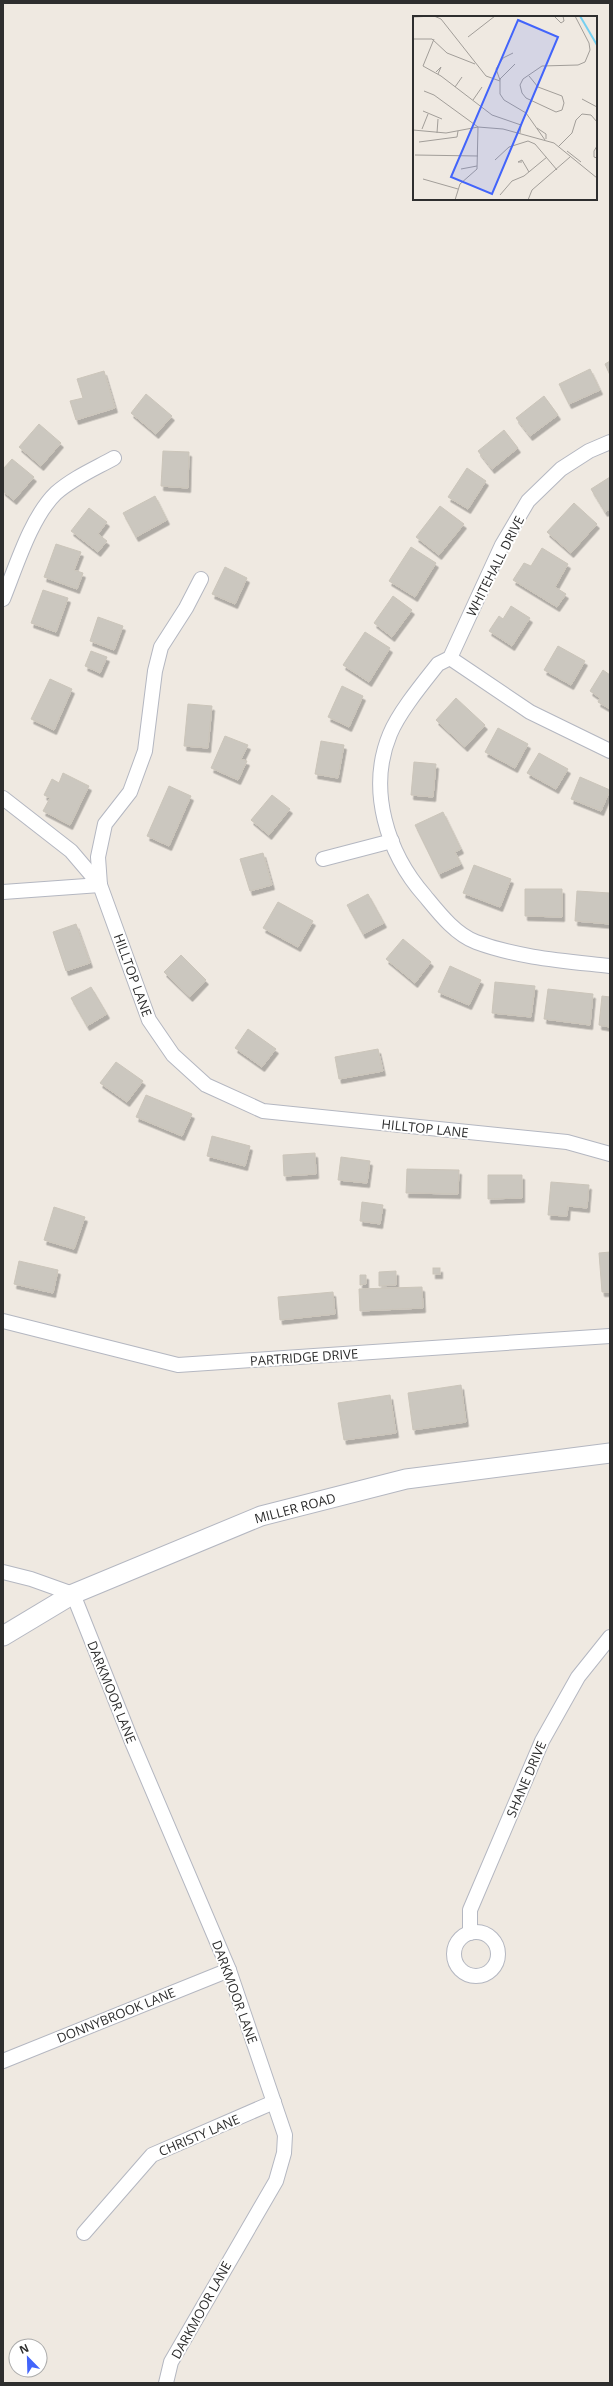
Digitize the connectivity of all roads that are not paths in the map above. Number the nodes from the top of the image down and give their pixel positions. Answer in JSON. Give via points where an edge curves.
{"nodes":[{"id":1,"x":610,"y":442,"type":"edge"},
{"id":2,"x":114,"y":458,"type":"dead end"},
{"id":3,"x":200,"y":579,"type":"dead end"},
{"id":4,"x":3,"y":599,"type":"edge"},
{"id":5,"x":450,"y":658,"type":"junction"},
{"id":6,"x":610,"y":751,"type":"edge"},
{"id":7,"x":3,"y":798,"type":"edge"},
{"id":8,"x":392,"y":841,"type":"junction"},
{"id":9,"x":323,"y":859,"type":"dead end"},
{"id":10,"x":100,"y":885,"type":"junction"},
{"id":11,"x":3,"y":892,"type":"edge"},
{"id":12,"x":610,"y":966,"type":"edge"},
{"id":13,"x":610,"y":1154,"type":"edge"},
{"id":14,"x":3,"y":1321,"type":"edge"},
{"id":15,"x":610,"y":1336,"type":"edge"},
{"id":16,"x":610,"y":1453,"type":"edge"},
{"id":17,"x":3,"y":1572,"type":"edge"},
{"id":18,"x":73,"y":1594,"type":"junction"},
{"id":19,"x":3,"y":1636,"type":"edge"},
{"id":20,"x":610,"y":1637,"type":"edge"},
{"id":21,"x":470,"y":1933,"type":"dead end"},
{"id":22,"x":229,"y":1970,"type":"junction"},
{"id":23,"x":3,"y":2061,"type":"edge"},
{"id":24,"x":274,"y":2102,"type":"junction"},
{"id":25,"x":84,"y":2233,"type":"dead end"},
{"id":26,"x":166,"y":2383,"type":"edge"}],
"edges":[{"from":1,"to":5,"type":"street","name":"WHITEHALL DRIVE","via":[[561,468],[528,501],[502,545]]},
{"from":2,"to":4,"type":"street","via":[[71,481],[55,494],[38,518]]},
{"from":3,"to":10,"type":"street","name":"HILLTOP LANE","via":[[186,608],[161,647],[155,671],[145,751],[130,792],[105,824],[98,857]]},
{"from":5,"to":6,"type":"street","via":[[530,712]]},
{"from":5,"to":8,"type":"street","name":"WHITEHALL DRIVE","via":[[438,664],[390,733],[379,775],[384,818]]},
{"from":7,"to":10,"type":"street","via":[[71,851]]},
{"from":8,"to":9,"type":"street"},
{"from":8,"to":12,"type":"street","name":"WHITEHALL DRIVE","via":[[410,879],[446,921],[475,942],[533,957]]},
{"from":10,"to":11,"type":"street"},
{"from":10,"to":13,"type":"street","name":"HILLTOP LANE","via":[[149,1020],[173,1055],[206,1085],[263,1111],[567,1142]]},
{"from":14,"to":15,"type":"street","name":"PARTRIDGE DRIVE","via":[[178,1365]]},
{"from":16,"to":18,"type":"street","name":"MILLER ROAD","via":[[406,1479],[261,1516]]},
{"from":17,"to":18,"type":"street"},
{"from":18,"to":19,"type":"street","name":"MILLER ROAD"},
{"from":18,"to":22,"type":"street","name":"DARKMOOR LANE","via":[[132,1742]]},
{"from":20,"to":21,"type":"street","name":"SHANE DRIVE","via":[[578,1677],[542,1741],[470,1910]]},
{"from":22,"to":23,"type":"street","name":"DONNYBROOK LANE"},
{"from":22,"to":24,"type":"street","name":"DARKMOOR LANE"},
{"from":24,"to":25,"type":"street","name":"CHRISTY LANE","via":[[152,2155]]},
{"from":24,"to":26,"type":"street","name":"DARKMOOR LANE","via":[[285,2136],[284,2153],[276,2181],[171,2362]]}]}
